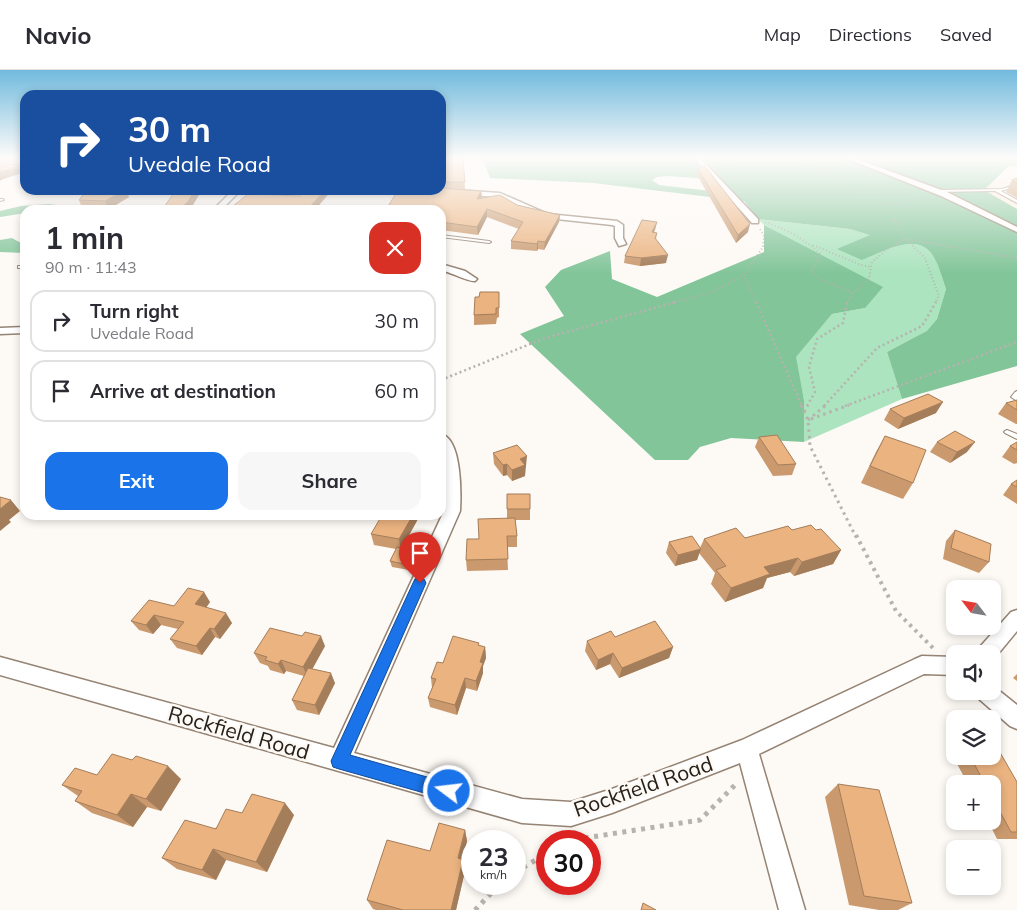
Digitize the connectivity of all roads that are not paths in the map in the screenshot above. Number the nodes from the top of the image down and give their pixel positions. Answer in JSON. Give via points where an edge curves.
{"nodes":[{"id":1,"x":505,"y":196,"type":"edge"},
{"id":2,"x":733,"y":196,"type":"edge"},
{"id":3,"x":949,"y":196,"type":"edge"},
{"id":4,"x":755,"y":221,"type":"road end"},
{"id":5,"x":1017,"y":230,"type":"edge"},
{"id":6,"x":446,"y":237,"type":"edge"},
{"id":7,"x":488,"y":242,"type":"dead end"},
{"id":8,"x":622,"y":244,"type":"dead end"},
{"id":9,"x":446,"y":268,"type":"edge"},
{"id":10,"x":472,"y":279,"type":"dead end"},
{"id":11,"x":20,"y":330,"type":"edge"},
{"id":12,"x":0,"y":331,"type":"edge"},
{"id":13,"x":1017,"y":393,"type":"edge"},
{"id":14,"x":1017,"y":399,"type":"edge"},
{"id":15,"x":1008,"y":432,"type":"dead end"},
{"id":16,"x":1017,"y":437,"type":"edge"},
{"id":17,"x":446,"y":446,"type":"edge"},
{"id":18,"x":1017,"y":618,"type":"edge"},
{"id":19,"x":994,"y":645,"type":"edge"},
{"id":20,"x":0,"y":666,"type":"edge"},
{"id":21,"x":946,"y":666,"type":"edge"},
{"id":22,"x":995,"y":700,"type":"edge"},
{"id":23,"x":1017,"y":719,"type":"edge"},
{"id":24,"x":750,"y":758,"type":"junction"},
{"id":25,"x":339,"y":761,"type":"junction"},
{"id":26,"x":792,"y":910,"type":"edge"}],
"edges":[{"from":1,"to":8,"type":"street","via":[[548,216],[622,224],[619,238]]},
{"from":2,"to":4,"type":"street"},
{"from":3,"to":5,"type":"street"},
{"from":6,"to":7,"type":"lane"},
{"from":9,"to":10,"type":"street"},
{"from":11,"to":12,"type":"street"},
{"from":13,"to":14,"type":"lane","via":[[1014,397]]},
{"from":15,"to":16,"type":"lane"},
{"from":17,"to":25,"type":"street","via":[[450,453],[455,490],[452,512]]},
{"from":18,"to":19,"type":"street"},
{"from":20,"to":25,"type":"street","name":"Rockfield Road"},
{"from":21,"to":24,"type":"street","name":"Rockfield Road","via":[[922,665]]},
{"from":22,"to":23,"type":"street"},
{"from":24,"to":25,"type":"street","name":"Rockfield Road","via":[[571,814],[522,811]]},
{"from":24,"to":26,"type":"street"}]}
